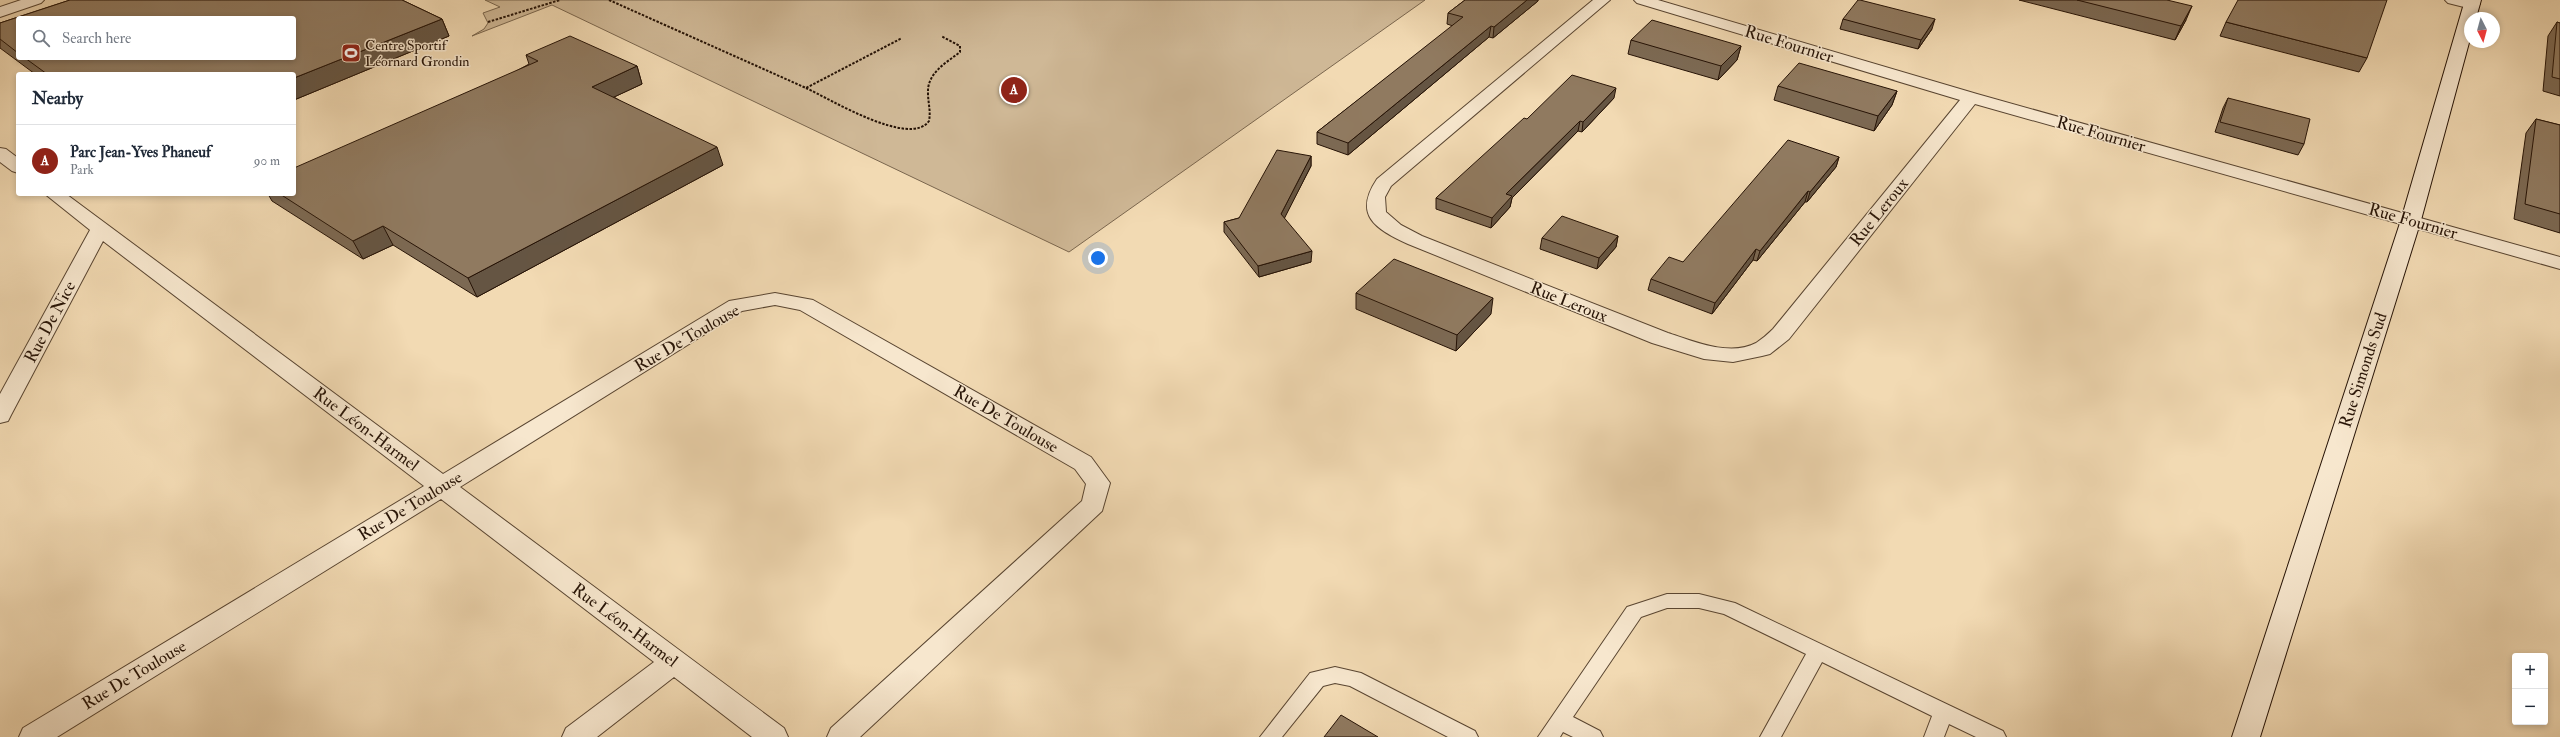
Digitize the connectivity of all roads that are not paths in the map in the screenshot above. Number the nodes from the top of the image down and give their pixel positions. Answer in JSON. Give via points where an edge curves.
{"nodes":[{"id":1,"x":36,"y":0,"type":"edge"},
{"id":2,"x":1602,"y":0,"type":"edge"},
{"id":3,"x":1642,"y":0,"type":"edge"},
{"id":4,"x":2466,"y":1,"type":"edge"},
{"id":5,"x":0,"y":12,"type":"edge"},
{"id":6,"x":1971,"y":98,"type":"junction"},
{"id":7,"x":0,"y":153,"type":"edge"},
{"id":8,"x":16,"y":165,"type":"edge"},
{"id":9,"x":57,"y":196,"type":"edge"},
{"id":10,"x":2411,"y":220,"type":"junction"},
{"id":11,"x":100,"y":229,"type":"junction"},
{"id":12,"x":2560,"y":263,"type":"edge"},
{"id":13,"x":0,"y":416,"type":"edge"},
{"id":14,"x":442,"y":487,"type":"junction"},
{"id":15,"x":1818,"y":651,"type":"junction"},
{"id":16,"x":674,"y":662,"type":"junction"},
{"id":17,"x":1944,"y":712,"type":"junction"},
{"id":18,"x":1560,"y":720,"type":"junction"},
{"id":19,"x":33,"y":737,"type":"edge"},
{"id":20,"x":576,"y":737,"type":"edge"},
{"id":21,"x":774,"y":737,"type":"edge"},
{"id":22,"x":841,"y":737,"type":"edge"},
{"id":23,"x":1270,"y":737,"type":"edge"},
{"id":24,"x":1468,"y":737,"type":"edge"},
{"id":25,"x":1548,"y":737,"type":"edge"},
{"id":26,"x":1593,"y":737,"type":"edge"},
{"id":27,"x":1770,"y":737,"type":"edge"},
{"id":28,"x":1934,"y":737,"type":"edge"},
{"id":29,"x":1996,"y":737,"type":"edge"},
{"id":30,"x":2246,"y":737,"type":"edge"}],
"edges":[{"from":1,"to":5,"type":"street"},
{"from":2,"to":6,"type":"street","name":"Rue Leroux","via":[[1384,183],[1376,197],[1376,211],[1389,228],[1414,240],[1660,338],[1704,352],[1733,355],[1762,349],[1781,334]]},
{"from":3,"to":6,"type":"street","name":"Rue Fournier"},
{"from":4,"to":10,"type":"street","name":"Rue Simonds Sud"},
{"from":6,"to":10,"type":"street","name":"Rue Fournier"},
{"from":7,"to":8,"type":"street"},
{"from":9,"to":11,"type":"street","name":"Rue Léon-Harmel"},
{"from":10,"to":12,"type":"street","name":"Rue Fournier"},
{"from":10,"to":30,"type":"street","name":"Rue Simonds Sud"},
{"from":11,"to":13,"type":"street","name":"Rue De Nice"},
{"from":11,"to":14,"type":"street","name":"Rue Léon-Harmel"},
{"from":14,"to":16,"type":"street","name":"Rue Léon-Harmel"},
{"from":14,"to":19,"type":"street","name":"Rue De Toulouse"},
{"from":14,"to":22,"type":"street","name":"Rue De Toulouse","via":[[736,306],[775,299],[806,305],[1083,463],[1098,483],[1093,505]]},
{"from":15,"to":17,"type":"lane"},
{"from":15,"to":18,"type":"lane","via":[[1728,608],[1699,601],[1667,601],[1634,612]]},
{"from":15,"to":27,"type":"lane"},
{"from":16,"to":20,"type":"street"},
{"from":16,"to":21,"type":"street","name":"Rue Léon-Harmel"},
{"from":17,"to":28,"type":"lane"},
{"from":17,"to":29,"type":"lane"},
{"from":18,"to":25,"type":"lane"},
{"from":18,"to":26,"type":"lane"},
{"from":23,"to":24,"type":"lane","via":[[1317,680],[1335,675],[1354,679]]}]}
